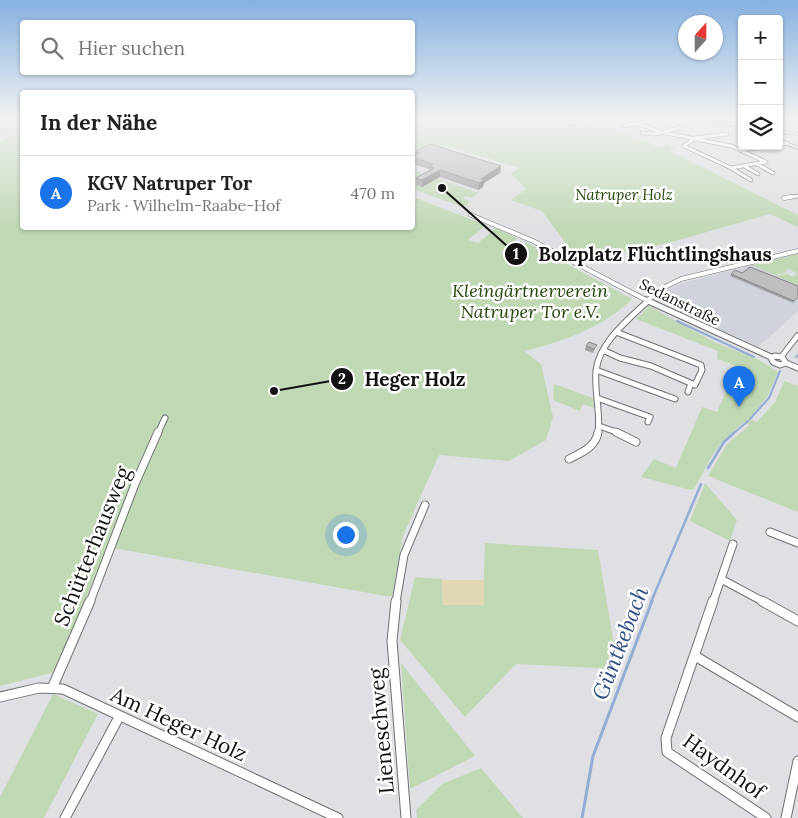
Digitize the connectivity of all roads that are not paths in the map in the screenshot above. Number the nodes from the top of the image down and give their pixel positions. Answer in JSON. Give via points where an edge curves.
{"nodes":[{"id":1,"x":704,"y":155,"type":"edge"},
{"id":2,"x":753,"y":155,"type":"edge"},
{"id":3,"x":757,"y":164,"type":"junction"},
{"id":4,"x":744,"y":166,"type":"junction"},
{"id":5,"x":731,"y":168,"type":"junction"},
{"id":6,"x":773,"y":172,"type":"dead end"},
{"id":7,"x":758,"y":174,"type":"dead end"},
{"id":8,"x":751,"y":180,"type":"dead end"},
{"id":9,"x":798,"y":196,"type":"edge"},
{"id":10,"x":784,"y":198,"type":"dead end"},
{"id":11,"x":471,"y":215,"type":"dead end"},
{"id":12,"x":798,"y":251,"type":"edge"},
{"id":13,"x":650,"y":301,"type":"junction"},
{"id":14,"x":616,"y":332,"type":"junction"},
{"id":15,"x":798,"y":335,"type":"edge"},
{"id":16,"x":603,"y":350,"type":"junction"},
{"id":17,"x":771,"y":357,"type":"junction"},
{"id":18,"x":781,"y":357,"type":"junction"},
{"id":19,"x":786,"y":363,"type":"junction"},
{"id":20,"x":798,"y":368,"type":"edge"},
{"id":21,"x":596,"y":370,"type":"junction"},
{"id":22,"x":691,"y":383,"type":"junction"},
{"id":23,"x":688,"y":392,"type":"dead end"},
{"id":24,"x":597,"y":398,"type":"junction"},
{"id":25,"x":674,"y":399,"type":"dead end"},
{"id":26,"x":165,"y":418,"type":"dead end"},
{"id":27,"x":648,"y":422,"type":"dead end"},
{"id":28,"x":599,"y":426,"type":"junction"},
{"id":29,"x":636,"y":442,"type":"dead end"},
{"id":30,"x":569,"y":459,"type":"dead end"},
{"id":31,"x":425,"y":505,"type":"dead end"},
{"id":32,"x":770,"y":532,"type":"dead end"},
{"id":33,"x":798,"y":543,"type":"edge"},
{"id":34,"x":733,"y":544,"type":"dead end"},
{"id":35,"x":721,"y":580,"type":"junction"},
{"id":36,"x":798,"y":621,"type":"edge"},
{"id":37,"x":695,"y":656,"type":"junction"},
{"id":38,"x":52,"y":686,"type":"junction"},
{"id":39,"x":0,"y":697,"type":"edge"},
{"id":40,"x":119,"y":717,"type":"junction"},
{"id":41,"x":798,"y":717,"type":"edge"},
{"id":42,"x":798,"y":760,"type":"edge"},
{"id":43,"x":65,"y":818,"type":"edge"},
{"id":44,"x":338,"y":818,"type":"edge"},
{"id":45,"x":406,"y":818,"type":"edge"},
{"id":46,"x":766,"y":818,"type":"edge"},
{"id":47,"x":786,"y":818,"type":"edge"}],
"edges":[{"from":1,"to":5,"type":"street"},
{"from":2,"to":3,"type":"street","via":[[766,162]]},
{"from":3,"to":4,"type":"street"},
{"from":3,"to":6,"type":"street"},
{"from":4,"to":5,"type":"street"},
{"from":4,"to":7,"type":"street"},
{"from":5,"to":8,"type":"street"},
{"from":9,"to":10,"type":"street"},
{"from":11,"to":13,"type":"street","name":"Sedanstraße","via":[[533,241]]},
{"from":12,"to":13,"type":"street","via":[[681,278],[666,285]]},
{"from":13,"to":14,"type":"street"},
{"from":13,"to":17,"type":"street","name":"Sedanstraße"},
{"from":14,"to":16,"type":"street"},
{"from":14,"to":22,"type":"street","via":[[701,365],[695,384]]},
{"from":15,"to":18,"type":"street"},
{"from":16,"to":21,"type":"street"},
{"from":16,"to":22,"type":"street"},
{"from":17,"to":18,"type":"street","name":"Sedanstraße"},
{"from":17,"to":19,"type":"street","name":"Sedanstraße","via":[[776,364]]},
{"from":18,"to":19,"type":"street","name":"Sedanstraße"},
{"from":19,"to":20,"type":"street","name":"Sedanstraße"},
{"from":21,"to":24,"type":"street"},
{"from":21,"to":25,"type":"street"},
{"from":22,"to":23,"type":"street"},
{"from":24,"to":27,"type":"street","via":[[650,417]]},
{"from":24,"to":28,"type":"street"},
{"from":26,"to":38,"type":"street","name":"Schütterhausweg","via":[[139,472]]},
{"from":28,"to":29,"type":"street"},
{"from":28,"to":30,"type":"street","via":[[593,444]]},
{"from":31,"to":45,"type":"street","name":"Lieneschweg","via":[[404,554],[392,640]]},
{"from":32,"to":33,"type":"street"},
{"from":34,"to":35,"type":"street"},
{"from":35,"to":36,"type":"street"},
{"from":35,"to":37,"type":"street"},
{"from":37,"to":41,"type":"street"},
{"from":37,"to":46,"type":"street","name":"Haydnhof","via":[[666,738],[667,752]]},
{"from":38,"to":39,"type":"street"},
{"from":38,"to":40,"type":"street","name":"Am Heger Holz"},
{"from":40,"to":43,"type":"street"},
{"from":40,"to":44,"type":"street","name":"Am Heger Holz"},
{"from":42,"to":47,"type":"street"}]}
